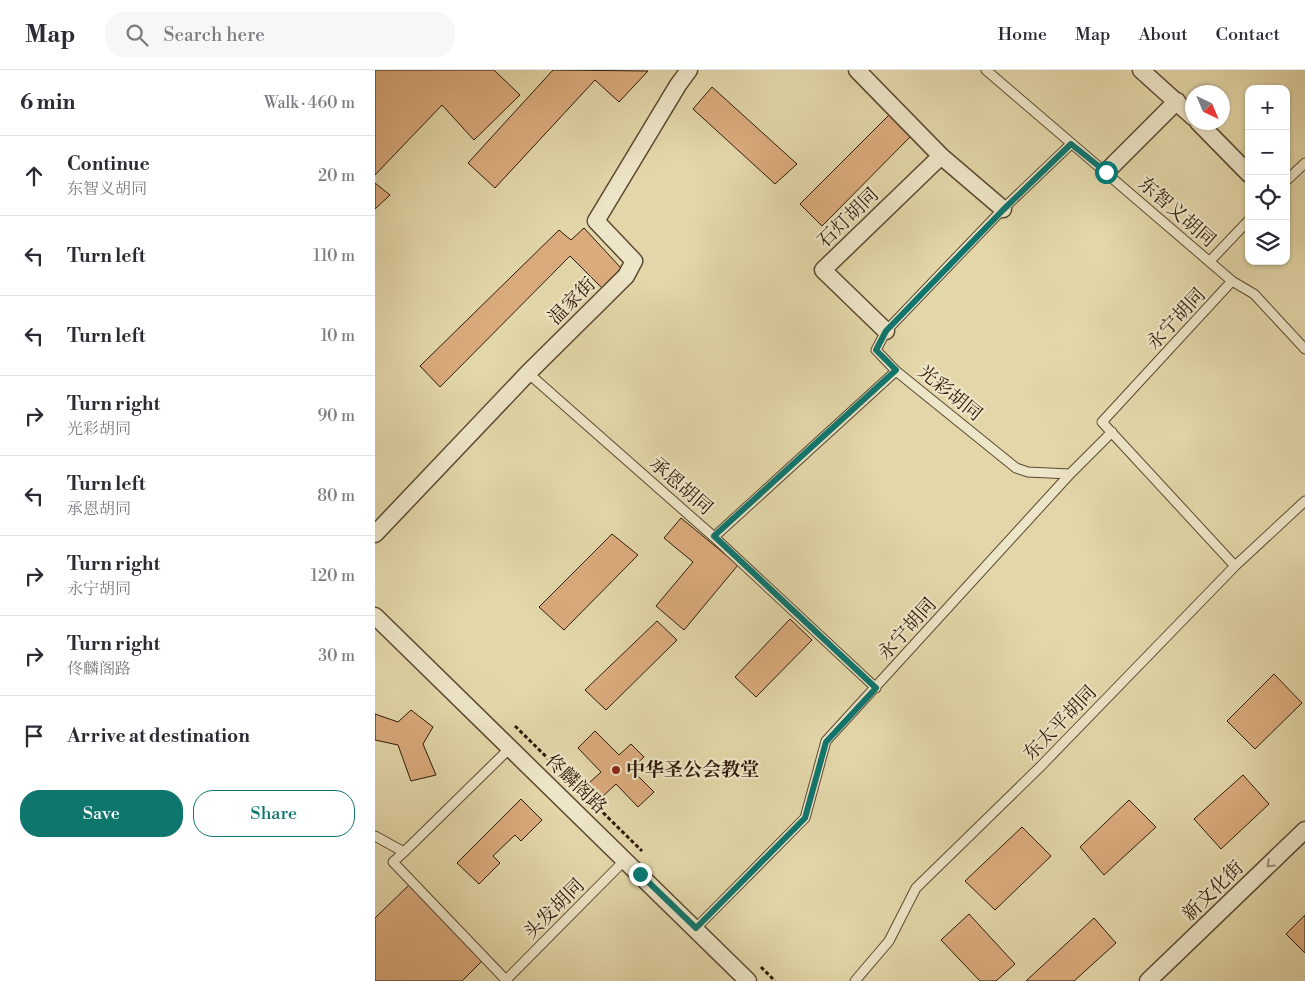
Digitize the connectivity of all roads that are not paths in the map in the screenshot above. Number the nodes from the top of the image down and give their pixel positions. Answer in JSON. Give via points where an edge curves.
{"nodes":[{"id":1,"x":689,"y":70,"type":"edge"},
{"id":2,"x":857,"y":70,"type":"edge"},
{"id":3,"x":986,"y":70,"type":"edge"},
{"id":4,"x":1141,"y":70,"type":"edge"},
{"id":5,"x":1177,"y":102,"type":"junction"},
{"id":6,"x":1185,"y":110,"type":"edge"},
{"id":7,"x":1206,"y":130,"type":"edge"},
{"id":8,"x":1071,"y":144,"type":"junction"},
{"id":9,"x":941,"y":156,"type":"junction"},
{"id":10,"x":1305,"y":163,"type":"edge"},
{"id":11,"x":1245,"y":170,"type":"edge"},
{"id":12,"x":1106,"y":172,"type":"junction"},
{"id":13,"x":1290,"y":177,"type":"edge"},
{"id":14,"x":1003,"y":210,"type":"junction"},
{"id":15,"x":1245,"y":224,"type":"edge"},
{"id":16,"x":1210,"y":261,"type":"junction"},
{"id":17,"x":1232,"y":281,"type":"junction"},
{"id":18,"x":886,"y":331,"type":"junction"},
{"id":19,"x":1305,"y":349,"type":"edge"},
{"id":20,"x":896,"y":370,"type":"junction"},
{"id":21,"x":528,"y":373,"type":"junction"},
{"id":22,"x":1112,"y":432,"type":"junction"},
{"id":23,"x":1070,"y":474,"type":"junction"},
{"id":24,"x":1305,"y":501,"type":"edge"},
{"id":25,"x":375,"y":534,"type":"edge"},
{"id":26,"x":714,"y":536,"type":"junction"},
{"id":27,"x":1235,"y":566,"type":"junction"},
{"id":28,"x":375,"y":616,"type":"edge"},
{"id":29,"x":876,"y":688,"type":"junction"},
{"id":30,"x":510,"y":748,"type":"junction"},
{"id":31,"x":1305,"y":830,"type":"edge"},
{"id":32,"x":375,"y":836,"type":"edge"},
{"id":33,"x":404,"y":852,"type":"junction"},
{"id":34,"x":626,"y":860,"type":"junction"},
{"id":35,"x":696,"y":928,"type":"junction"},
{"id":36,"x":505,"y":980,"type":"edge"},
{"id":37,"x":748,"y":981,"type":"edge"},
{"id":38,"x":855,"y":981,"type":"edge"},
{"id":39,"x":1148,"y":981,"type":"edge"}],
"edges":[{"from":1,"to":21,"type":"street","name":"温家街","via":[[596,221],[634,261],[625,276]]},
{"from":2,"to":9,"type":"street"},
{"from":3,"to":8,"type":"lane","name":"东智义胡同"},
{"from":4,"to":5,"type":"street"},
{"from":5,"to":6,"type":"street"},
{"from":5,"to":12,"type":"street"},
{"from":7,"to":11,"type":"street"},
{"from":8,"to":12,"type":"lane","name":"东智义胡同"},
{"from":8,"to":14,"type":"lane"},
{"from":9,"to":14,"type":"street"},
{"from":9,"to":18,"type":"street","name":"石灯胡同","via":[[823,270]]},
{"from":10,"to":13,"type":"lane"},
{"from":12,"to":16,"type":"lane","name":"东智义胡同"},
{"from":14,"to":18,"type":"lane"},
{"from":15,"to":16,"type":"lane"},
{"from":16,"to":17,"type":"lane","name":"东智义胡同"},
{"from":17,"to":19,"type":"lane","name":"东智义胡同","via":[[1254,294]]},
{"from":17,"to":22,"type":"lane","name":"永宁胡同","via":[[1102,422]]},
{"from":18,"to":20,"type":"lane","via":[[876,350]]},
{"from":20,"to":23,"type":"lane","name":"光彩胡同","via":[[1016,468],[1028,472]]},
{"from":20,"to":26,"type":"lane","name":"光彩胡同"},
{"from":21,"to":25,"type":"street","name":"温家街"},
{"from":21,"to":26,"type":"lane","name":"承恩胡同"},
{"from":22,"to":23,"type":"lane","name":"永宁胡同"},
{"from":22,"to":27,"type":"lane"},
{"from":23,"to":29,"type":"lane","name":"永宁胡同"},
{"from":24,"to":27,"type":"lane","name":"东太平胡同"},
{"from":26,"to":29,"type":"lane","name":"承恩胡同"},
{"from":27,"to":38,"type":"lane","name":"东太平胡同","via":[[1041,766],[916,888],[889,941]]},
{"from":28,"to":30,"type":"street","name":"佟麟阁路"},
{"from":29,"to":35,"type":"lane","name":"永宁胡同","via":[[826,742],[805,818]]},
{"from":30,"to":33,"type":"lane"},
{"from":30,"to":34,"type":"street","name":"佟麟阁路"},
{"from":31,"to":39,"type":"street","name":"新文化街","one_way":true},
{"from":32,"to":33,"type":"lane"},
{"from":33,"to":36,"type":"lane","via":[[393,862]]},
{"from":34,"to":35,"type":"street","name":"佟麟阁路"},
{"from":34,"to":36,"type":"lane","name":"头发胡同"},
{"from":35,"to":37,"type":"street","name":"佟麟阁路"}]}
